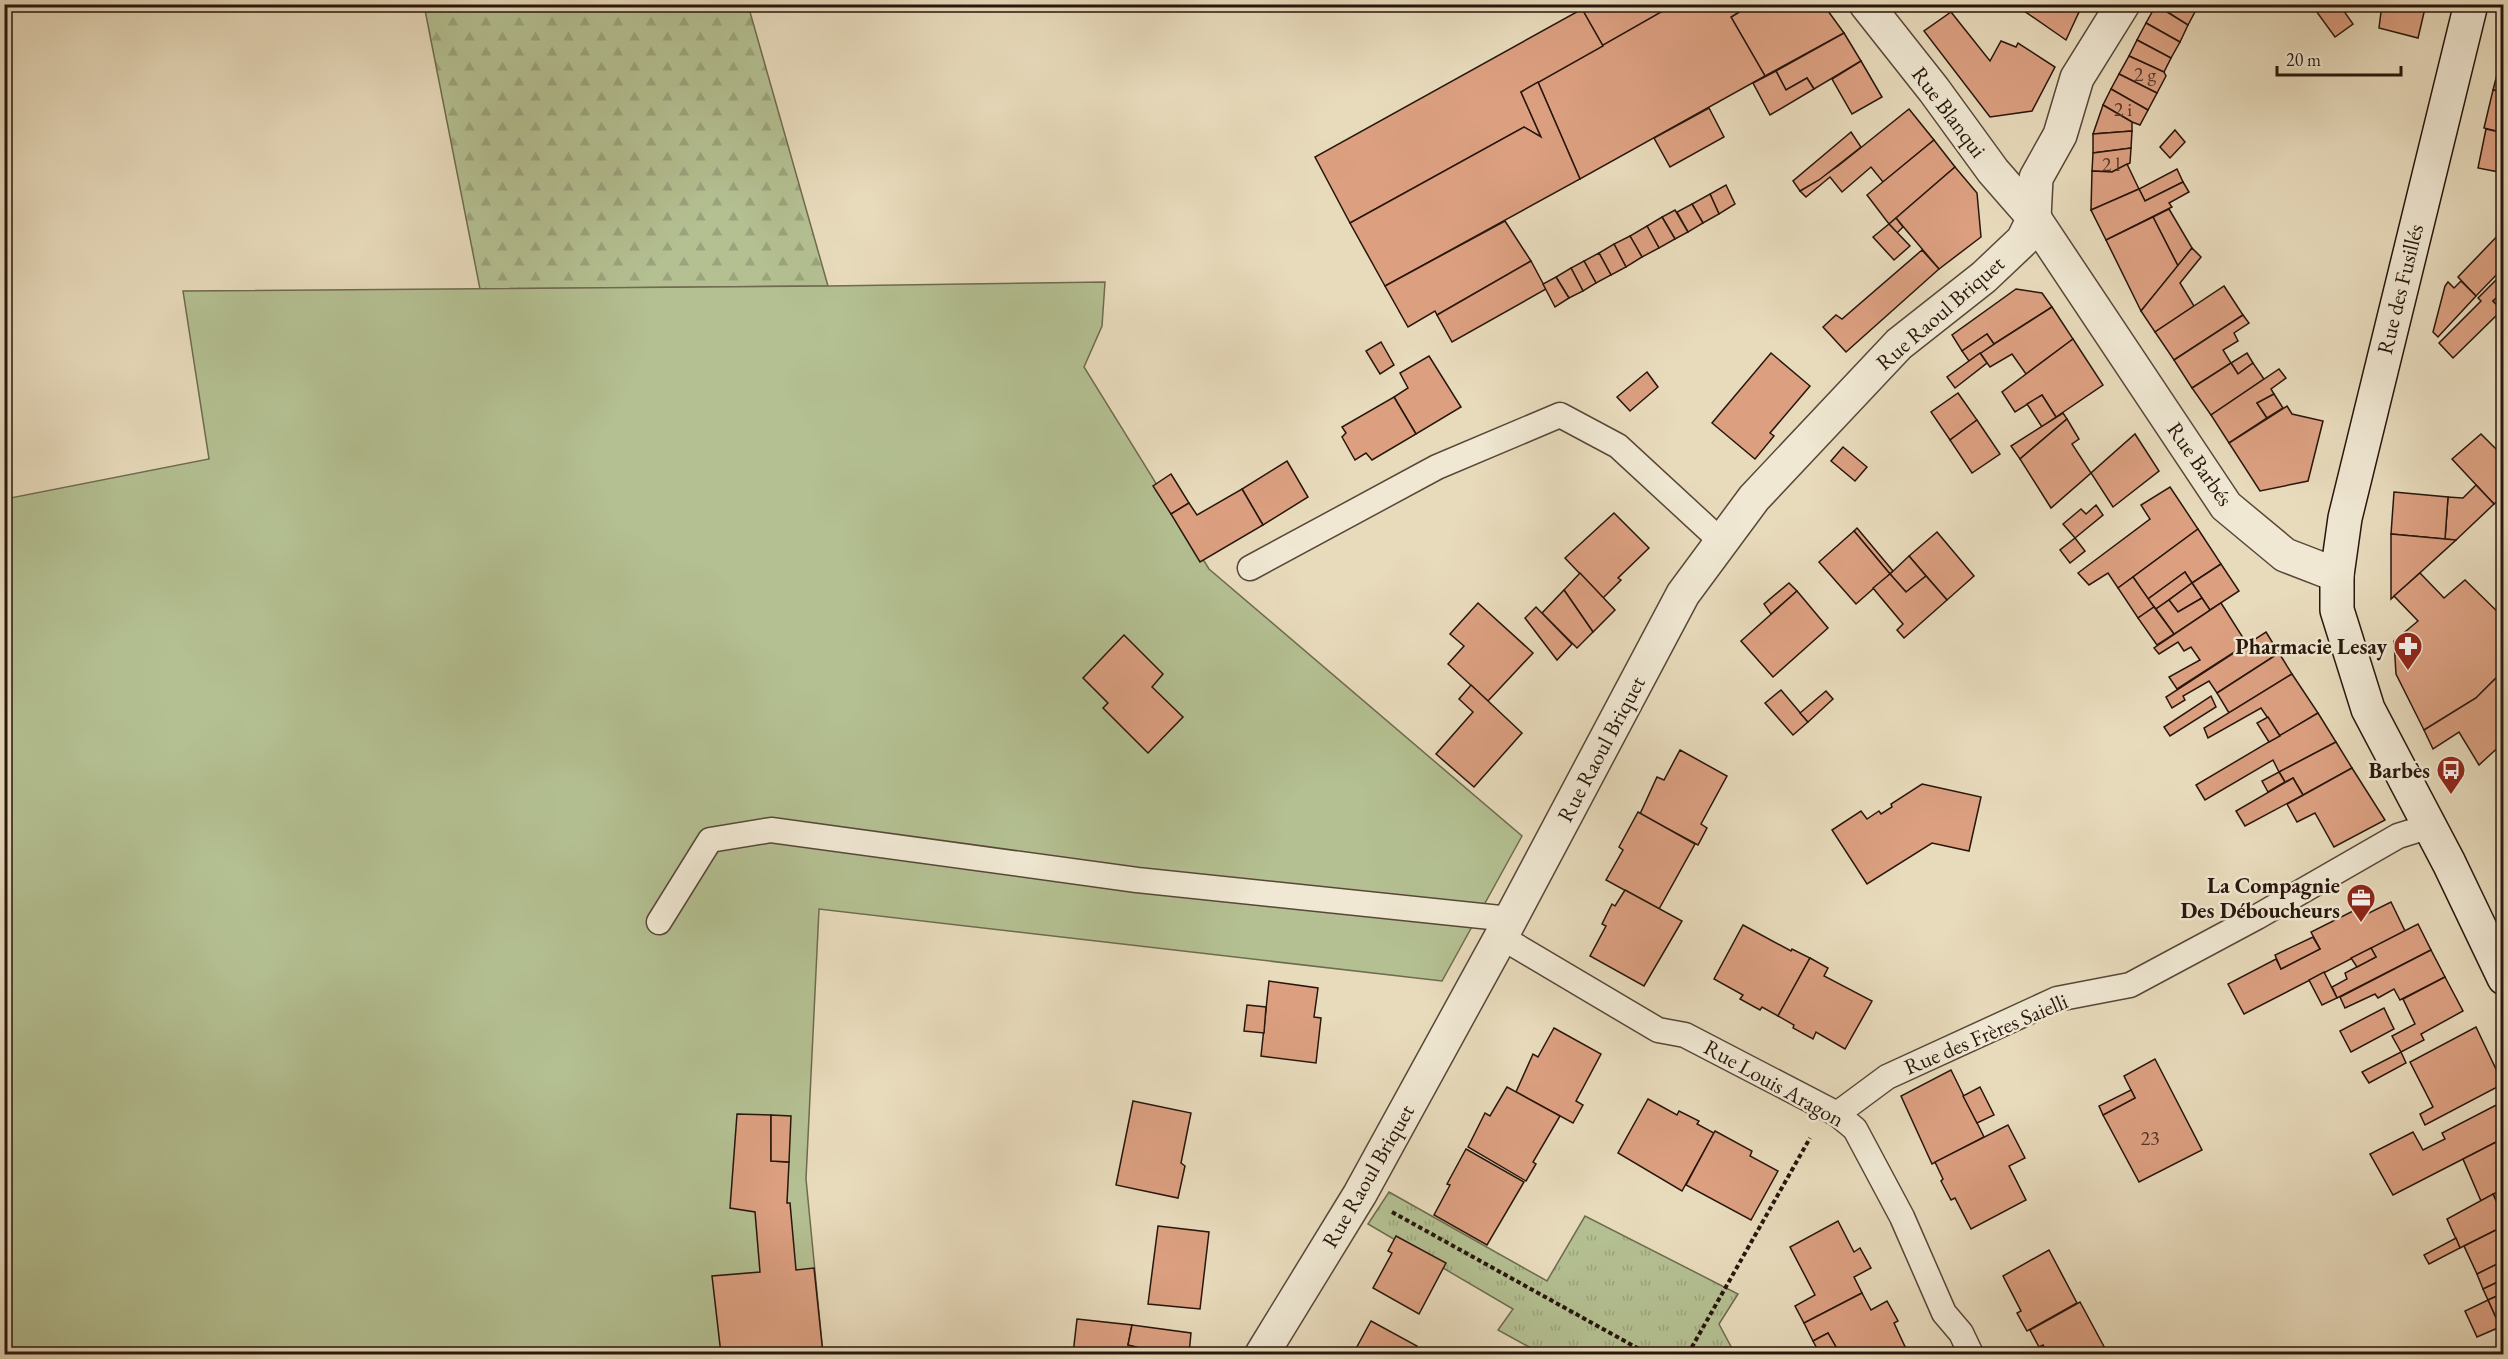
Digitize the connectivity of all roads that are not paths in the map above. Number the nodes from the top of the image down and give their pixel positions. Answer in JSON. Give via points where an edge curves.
{"nodes":[{"id":1,"x":1866,"y":4,"type":"edge"},
{"id":2,"x":2123,"y":4,"type":"edge"},
{"id":3,"x":2471,"y":4,"type":"edge"},
{"id":4,"x":2034,"y":218,"type":"junction"},
{"id":5,"x":1722,"y":542,"type":"junction"},
{"id":6,"x":1250,"y":568,"type":"dead end"},
{"id":7,"x":2337,"y":575,"type":"junction"},
{"id":8,"x":2430,"y":826,"type":"junction"},
{"id":9,"x":659,"y":922,"type":"dead end"},
{"id":10,"x":1506,"y":928,"type":"junction"},
{"id":11,"x":2504,"y":978,"type":"edge"},
{"id":12,"x":1832,"y":1111,"type":"junction"},
{"id":13,"x":1262,"y":1354,"type":"edge"},
{"id":14,"x":1971,"y":1354,"type":"edge"}],
"edges":[{"from":1,"to":4,"type":"street","name":"Rue Blanqui","via":[[1993,171]]},
{"from":2,"to":4,"type":"street","via":[[2077,78],[2060,135],[2036,178]]},
{"from":3,"to":7,"type":"street","name":"Rue des Fusillés","via":[[2351,495]]},
{"from":4,"to":5,"type":"street","name":"Rue Raoul Briquet","via":[[2023,240],[1984,277],[1899,344],[1754,498]]},
{"from":4,"to":7,"type":"street","name":"Rue Barbés","via":[[2226,506],[2285,555]]},
{"from":5,"to":6,"type":"lane","via":[[1618,446],[1560,415],[1437,467]]},
{"from":5,"to":10,"type":"street","name":"Rue Raoul Briquet","via":[[1683,594]]},
{"from":7,"to":8,"type":"street","via":[[2337,610],[2368,710]]},
{"from":8,"to":11,"type":"street"},
{"from":8,"to":12,"type":"lane","name":"Rue des Frères Saielli","via":[[2398,836],[2130,985],[2057,999],[1887,1077]]},
{"from":9,"to":10,"type":"lane","via":[[710,840],[771,830]]},
{"from":10,"to":12,"type":"lane","name":"Rue Louis Aragon","via":[[1658,1030],[1685,1035]]},
{"from":10,"to":13,"type":"street","name":"Rue Raoul Briquet","via":[[1360,1194]]},
{"from":12,"to":14,"type":"lane","name":"Rue Louis Aragon","via":[[1855,1129],[1902,1217],[1944,1313]]}]}
